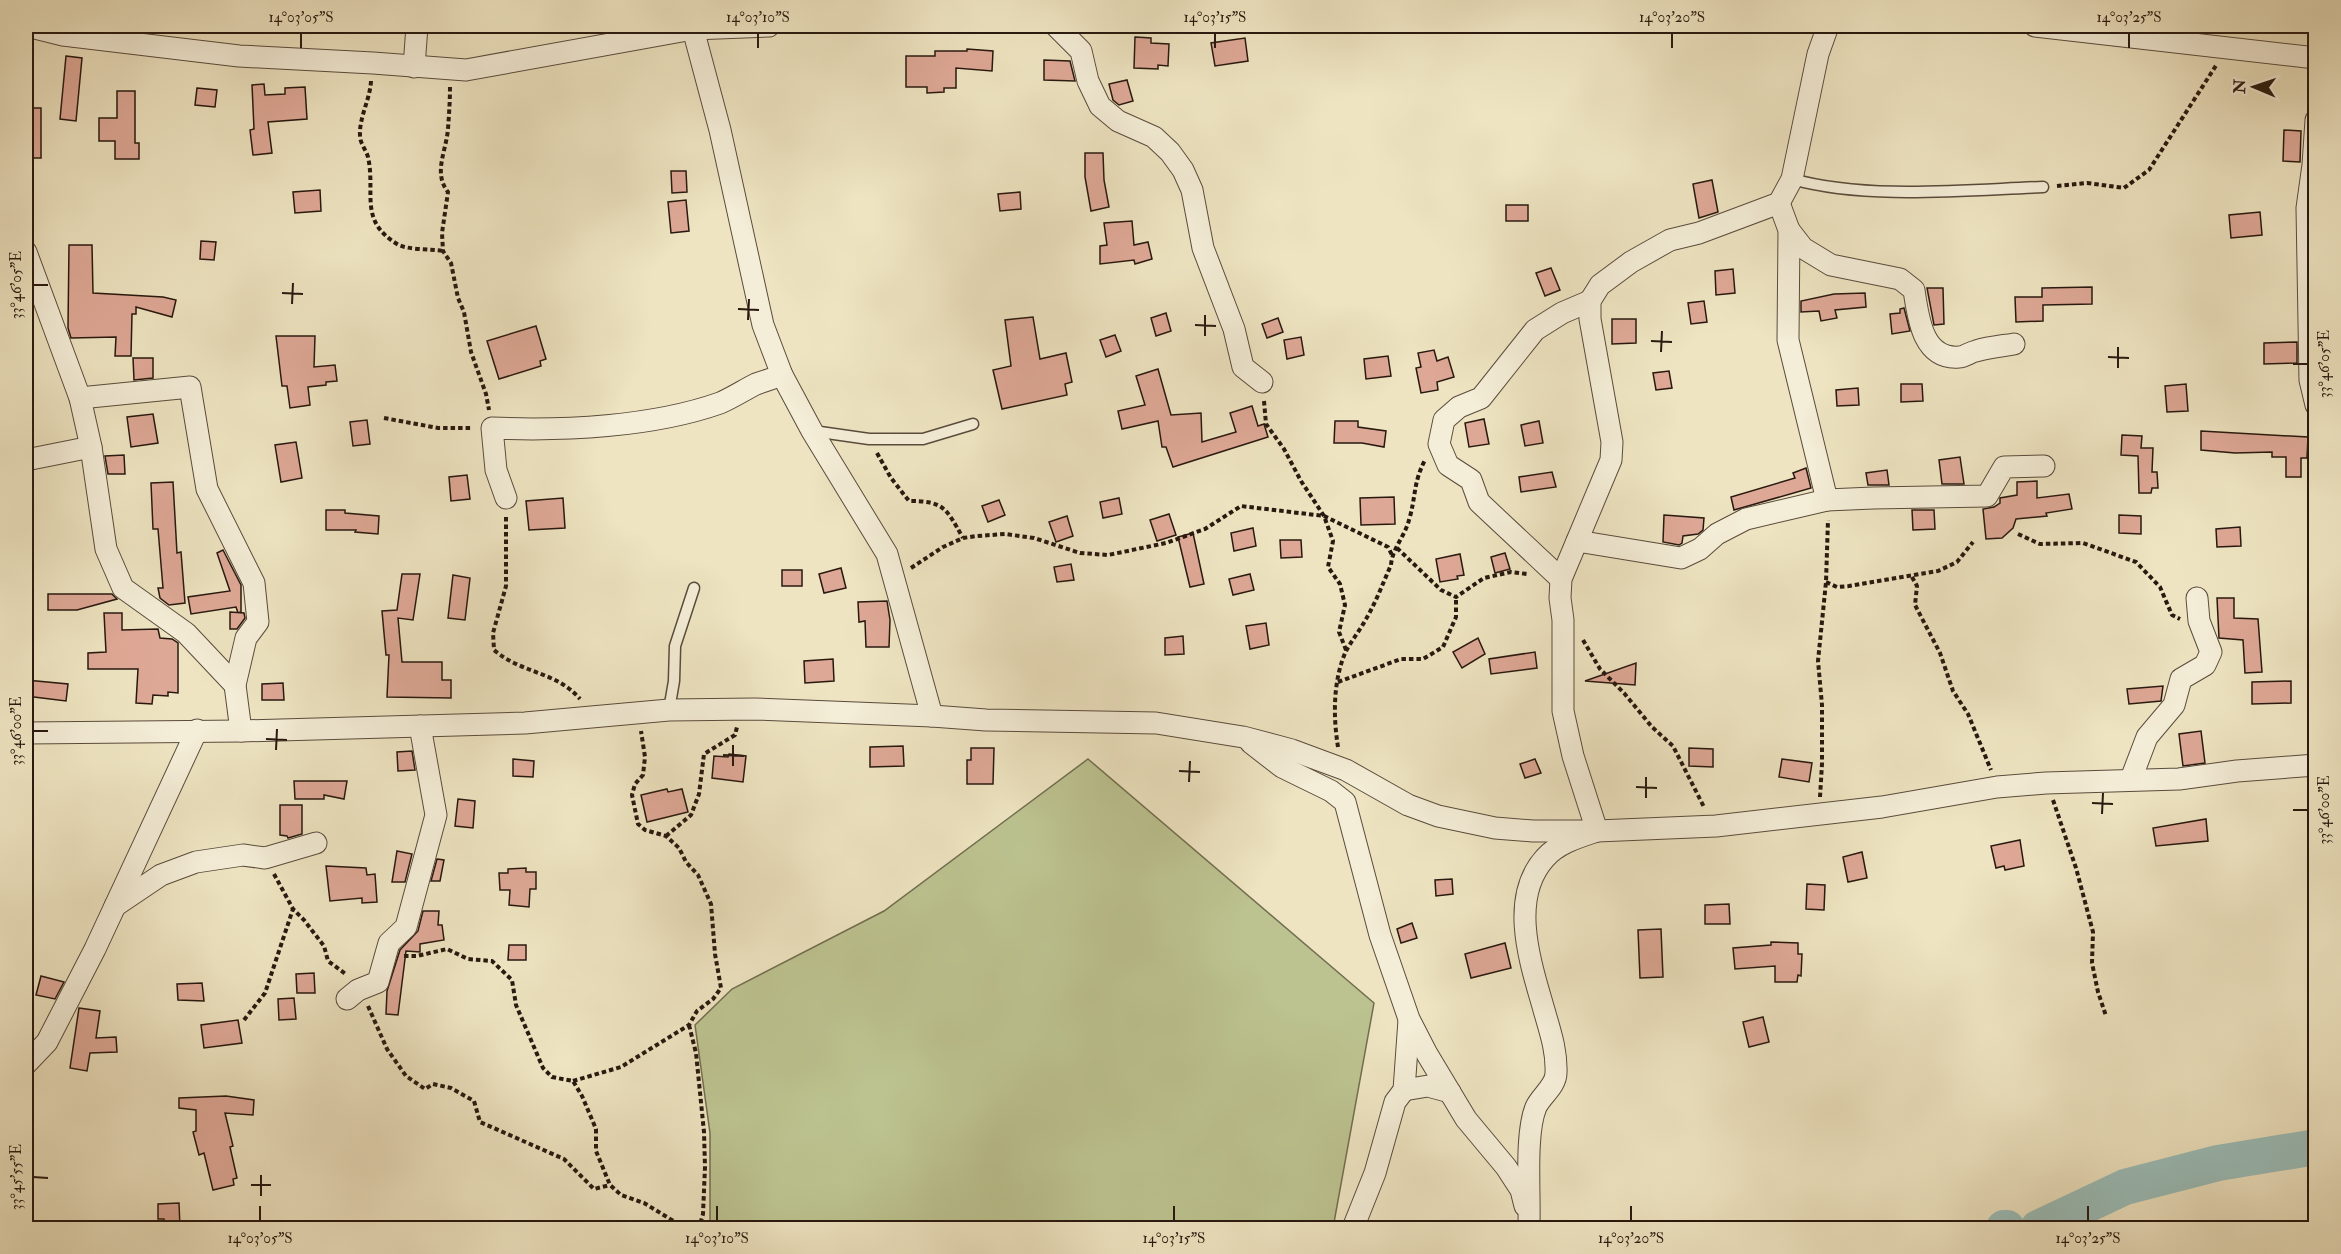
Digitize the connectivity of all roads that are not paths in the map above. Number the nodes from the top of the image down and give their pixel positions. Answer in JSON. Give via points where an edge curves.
{"nodes":[{"id":1,"x":27,"y":26,"type":"edge"},
{"id":2,"x":417,"y":26,"type":"edge"},
{"id":3,"x":769,"y":26,"type":"edge"},
{"id":4,"x":1056,"y":26,"type":"edge"},
{"id":5,"x":1828,"y":26,"type":"edge"},
{"id":6,"x":2035,"y":26,"type":"edge"},
{"id":7,"x":691,"y":27,"type":"edge"},
{"id":8,"x":2132,"y":30,"type":"edge"},
{"id":9,"x":2315,"y":58,"type":"edge"},
{"id":10,"x":414,"y":67,"type":"junction"},
{"id":11,"x":2316,"y":76,"type":"edge"},
{"id":12,"x":2316,"y":120,"type":"edge"},
{"id":13,"x":1792,"y":179,"type":"junction"},
{"id":14,"x":2043,"y":187,"type":"road end"},
{"id":15,"x":1779,"y":203,"type":"junction"},
{"id":16,"x":1789,"y":230,"type":"junction"},
{"id":17,"x":26,"y":252,"type":"edge"},
{"id":18,"x":31,"y":284,"type":"edge"},
{"id":19,"x":1590,"y":301,"type":"junction"},
{"id":20,"x":2014,"y":344,"type":"dead end"},
{"id":21,"x":782,"y":375,"type":"junction"},
{"id":22,"x":1262,"y":382,"type":"road end"},
{"id":23,"x":80,"y":398,"type":"junction"},
{"id":24,"x":2316,"y":405,"type":"edge"},
{"id":25,"x":973,"y":424,"type":"dead end"},
{"id":26,"x":812,"y":431,"type":"junction"},
{"id":27,"x":91,"y":447,"type":"junction"},
{"id":28,"x":26,"y":460,"type":"edge"},
{"id":29,"x":2044,"y":466,"type":"dead end"},
{"id":30,"x":506,"y":498,"type":"road end"},
{"id":31,"x":1827,"y":500,"type":"junction"},
{"id":32,"x":1577,"y":541,"type":"junction"},
{"id":33,"x":1561,"y":579,"type":"junction"},
{"id":34,"x":694,"y":588,"type":"dead end"},
{"id":35,"x":2197,"y":598,"type":"dead end"},
{"id":36,"x":235,"y":685,"type":"junction"},
{"id":37,"x":669,"y":710,"type":"junction"},
{"id":38,"x":932,"y":716,"type":"junction"},
{"id":39,"x":420,"y":726,"type":"junction"},
{"id":40,"x":197,"y":730,"type":"junction"},
{"id":41,"x":241,"y":731,"type":"junction"},
{"id":42,"x":26,"y":733,"type":"edge"},
{"id":43,"x":1243,"y":737,"type":"junction"},
{"id":44,"x":2316,"y":765,"type":"edge"},
{"id":45,"x":2131,"y":779,"type":"junction"},
{"id":46,"x":1597,"y":831,"type":"junction"},
{"id":47,"x":316,"y":843,"type":"dead end"},
{"id":48,"x":115,"y":906,"type":"junction"},
{"id":49,"x":352,"y":995,"type":"road end"},
{"id":50,"x":1409,"y":1019,"type":"junction"},
{"id":51,"x":26,"y":1064,"type":"edge"},
{"id":52,"x":1404,"y":1090,"type":"junction"},
{"id":53,"x":1450,"y":1092,"type":"junction"},
{"id":54,"x":1530,"y":1225,"type":"edge"},
{"id":55,"x":1353,"y":1228,"type":"edge"}],
"edges":[{"from":1,"to":10,"type":"street","via":[[63,35],[239,56]]},
{"from":2,"to":10,"type":"street"},
{"from":3,"to":7,"type":"street"},
{"from":4,"to":22,"type":"street","via":[[1081,51],[1088,81],[1100,106],[1118,121],[1154,137],[1183,170],[1192,190],[1203,248],[1234,329],[1243,367]]},
{"from":5,"to":13,"type":"street","via":[[1818,54]]},
{"from":6,"to":8,"type":"street"},
{"from":7,"to":10,"type":"street","via":[[494,67]]},
{"from":7,"to":21,"type":"street","via":[[720,130],[763,325]]},
{"from":8,"to":9,"type":"street"},
{"from":9,"to":11,"type":"street"},
{"from":12,"to":24,"type":"street","via":[[2307,208],[2310,380]]},
{"from":13,"to":14,"type":"lane","via":[[1818,186],[1908,192]]},
{"from":13,"to":15,"type":"street"},
{"from":15,"to":16,"type":"street"},
{"from":15,"to":19,"type":"street","via":[[1670,240],[1600,285]]},
{"from":16,"to":20,"type":"street","via":[[1803,248],[1831,265],[1899,279],[1914,290],[1921,331],[1933,349],[1944,356],[1960,357]]},
{"from":16,"to":31,"type":"street","via":[[1788,340]]},
{"from":17,"to":18,"type":"street"},
{"from":18,"to":23,"type":"street"},
{"from":19,"to":32,"type":"street","via":[[1612,442],[1611,459]]},
{"from":19,"to":33,"type":"street","via":[[1535,330],[1481,398],[1459,407],[1444,420],[1439,444],[1448,465],[1471,480],[1479,502]]},
{"from":21,"to":26,"type":"street"},
{"from":21,"to":30,"type":"street","via":[[722,402],[655,419],[492,428],[496,470]]},
{"from":23,"to":27,"type":"street"},
{"from":23,"to":36,"type":"street","via":[[190,387],[207,489],[254,583],[258,622],[246,638]]},
{"from":25,"to":26,"type":"lane","via":[[923,439],[869,439]]},
{"from":26,"to":38,"type":"street","via":[[887,554]]},
{"from":27,"to":28,"type":"street"},
{"from":27,"to":36,"type":"street","via":[[106,549],[123,588],[186,633]]},
{"from":29,"to":31,"type":"street","via":[[2004,467],[1987,496]]},
{"from":31,"to":32,"type":"street","via":[[1746,519],[1680,558]]},
{"from":32,"to":33,"type":"street"},
{"from":33,"to":46,"type":"street","via":[[1563,711]]},
{"from":34,"to":37,"type":"lane","via":[[675,646]]},
{"from":35,"to":45,"type":"street","via":[[2199,621],[2211,652],[2205,665],[2181,679],[2174,705],[2147,737]]},
{"from":36,"to":41,"type":"street"},
{"from":37,"to":38,"type":"street"},
{"from":37,"to":39,"type":"street","via":[[525,723]]},
{"from":38,"to":43,"type":"street","via":[[1156,723]]},
{"from":39,"to":41,"type":"street"},
{"from":39,"to":49,"type":"street","via":[[436,814],[406,927],[389,943],[378,982]]},
{"from":40,"to":41,"type":"street"},
{"from":40,"to":42,"type":"street"},
{"from":40,"to":48,"type":"street"},
{"from":43,"to":46,"type":"street","via":[[1346,770],[1408,805],[1470,824],[1533,831]]},
{"from":43,"to":50,"type":"street","via":[[1282,767],[1331,790],[1345,802],[1380,935]]},
{"from":44,"to":45,"type":"street","via":[[2179,779]]},
{"from":45,"to":46,"type":"street","via":[[1997,788],[1882,807],[1716,826]]},
{"from":46,"to":54,"type":"street","via":[[1570,840],[1546,856],[1533,875],[1526,899],[1530,959],[1556,1054],[1556,1077],[1536,1107],[1531,1135]]},
{"from":47,"to":48,"type":"street","via":[[265,858],[243,855],[196,862],[161,875]]},
{"from":48,"to":51,"type":"street","via":[[56,1026]]},
{"from":50,"to":52,"type":"street"},
{"from":50,"to":53,"type":"street"},
{"from":52,"to":53,"type":"street","via":[[1428,1086]]},
{"from":52,"to":55,"type":"street","via":[[1395,1102],[1375,1173]]},
{"from":53,"to":54,"type":"street","via":[[1521,1190]]}]}
